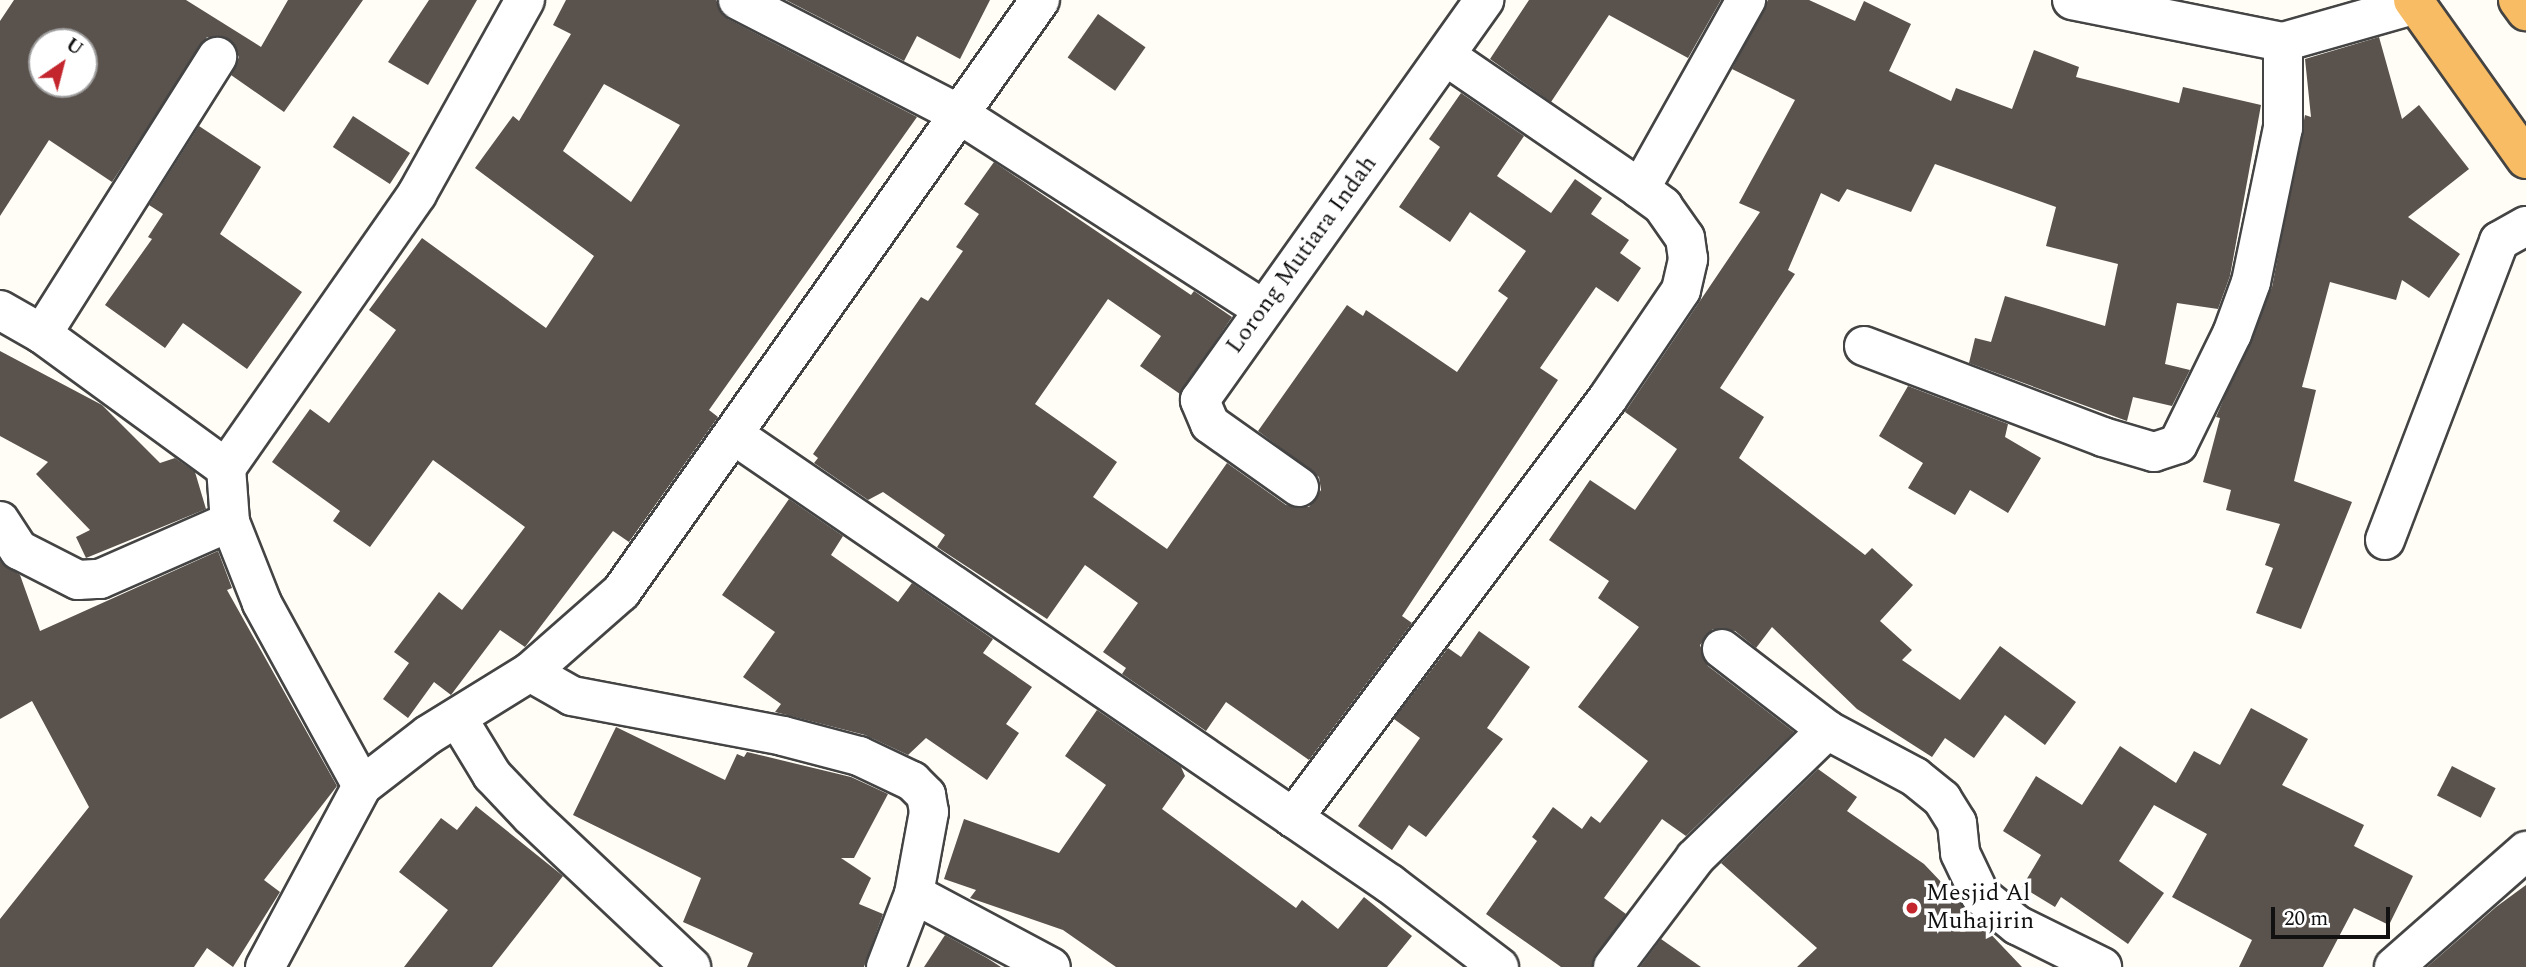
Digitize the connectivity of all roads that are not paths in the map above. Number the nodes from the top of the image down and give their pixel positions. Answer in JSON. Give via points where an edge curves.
{"nodes":[{"id":1,"x":525,"y":0,"type":"edge"},
{"id":2,"x":738,"y":0,"type":"edge"},
{"id":3,"x":1040,"y":0,"type":"edge"},
{"id":4,"x":1484,"y":0,"type":"edge"},
{"id":5,"x":1746,"y":0,"type":"edge"},
{"id":6,"x":2072,"y":0,"type":"edge"},
{"id":7,"x":2518,"y":0,"type":"edge"},
{"id":8,"x":2414,"y":2,"type":"edge"},
{"id":9,"x":2526,"y":11,"type":"edge"},
{"id":10,"x":2283,"y":42,"type":"junction"},
{"id":11,"x":1446,"y":56,"type":"junction"},
{"id":12,"x":217,"y":57,"type":"dead end"},
{"id":13,"x":959,"y":114,"type":"junction"},
{"id":14,"x":2526,"y":159,"type":"edge"},
{"id":15,"x":1640,"y":189,"type":"junction"},
{"id":16,"x":2526,"y":226,"type":"edge"},
{"id":17,"x":1263,"y":309,"type":"junction"},
{"id":18,"x":0,"y":310,"type":"edge"},
{"id":19,"x":41,"y":334,"type":"junction"},
{"id":20,"x":1864,"y":346,"type":"dead end"},
{"id":21,"x":734,"y":435,"type":"junction"},
{"id":22,"x":226,"y":468,"type":"junction"},
{"id":23,"x":1299,"y":487,"type":"dead end"},
{"id":24,"x":0,"y":521,"type":"edge"},
{"id":25,"x":230,"y":522,"type":"junction"},
{"id":26,"x":2385,"y":540,"type":"dead end"},
{"id":27,"x":1721,"y":649,"type":"dead end"},
{"id":28,"x":530,"y":672,"type":"junction"},
{"id":29,"x":458,"y":719,"type":"junction"},
{"id":30,"x":1826,"y":730,"type":"junction"},
{"id":31,"x":362,"y":786,"type":"junction"},
{"id":32,"x":1293,"y":818,"type":"junction"},
{"id":33,"x":2526,"y":850,"type":"edge"},
{"id":34,"x":914,"y":894,"type":"junction"},
{"id":35,"x":2395,"y":966,"type":"edge"},
{"id":36,"x":265,"y":967,"type":"edge"},
{"id":37,"x":691,"y":967,"type":"edge"},
{"id":38,"x":886,"y":967,"type":"edge"},
{"id":39,"x":1051,"y":967,"type":"edge"},
{"id":40,"x":1499,"y":967,"type":"edge"},
{"id":41,"x":1613,"y":967,"type":"edge"},
{"id":42,"x":2102,"y":967,"type":"edge"}],
"edges":[{"from":1,"to":22,"type":"street","via":[[417,194]]},
{"from":2,"to":13,"type":"street"},
{"from":3,"to":13,"type":"street"},
{"from":4,"to":11,"type":"street","name":"Lorong Mutiara Indah"},
{"from":5,"to":15,"type":"street"},
{"from":6,"to":10,"type":"street"},
{"from":7,"to":9,"type":"highway"},
{"from":8,"to":10,"type":"street"},
{"from":8,"to":14,"type":"highway"},
{"from":10,"to":20,"type":"street","via":[[2283,128],[2251,282],[2232,334],[2178,444],[2154,452],[2103,437]]},
{"from":11,"to":15,"type":"street"},
{"from":11,"to":17,"type":"street","name":"Lorong Mutiara Indah"},
{"from":12,"to":19,"type":"street"},
{"from":13,"to":17,"type":"street"},
{"from":13,"to":21,"type":"street"},
{"from":15,"to":32,"type":"street","via":[[1663,206],[1685,238],[1688,260],[1681,290],[1608,398]]},
{"from":16,"to":26,"type":"street","via":[[2499,241]]},
{"from":17,"to":23,"type":"street","name":"Lorong Mutiara Indah","via":[[1204,389],[1200,408],[1224,435]]},
{"from":18,"to":19,"type":"street"},
{"from":19,"to":22,"type":"street"},
{"from":21,"to":28,"type":"street","via":[[621,592]]},
{"from":21,"to":32,"type":"street"},
{"from":22,"to":25,"type":"street"},
{"from":24,"to":25,"type":"street","via":[[19,550],[78,580],[100,579]]},
{"from":25,"to":31,"type":"street","via":[[262,603]]},
{"from":27,"to":30,"type":"street"},
{"from":28,"to":29,"type":"street"},
{"from":28,"to":34,"type":"street","via":[[572,696],[783,736],[859,756],[912,781],[926,794],[929,812]]},
{"from":29,"to":31,"type":"street","via":[[428,735]]},
{"from":29,"to":37,"type":"street","via":[[492,775]]},
{"from":30,"to":41,"type":"street","via":[[1695,858]]},
{"from":30,"to":42,"type":"street","via":[[1915,777],[1942,799],[1956,823],[1960,853],[1972,881],[1993,907],[2017,925]]},
{"from":31,"to":36,"type":"street"},
{"from":32,"to":40,"type":"street"},
{"from":33,"to":35,"type":"street"},
{"from":34,"to":38,"type":"street"},
{"from":34,"to":39,"type":"street"}]}
